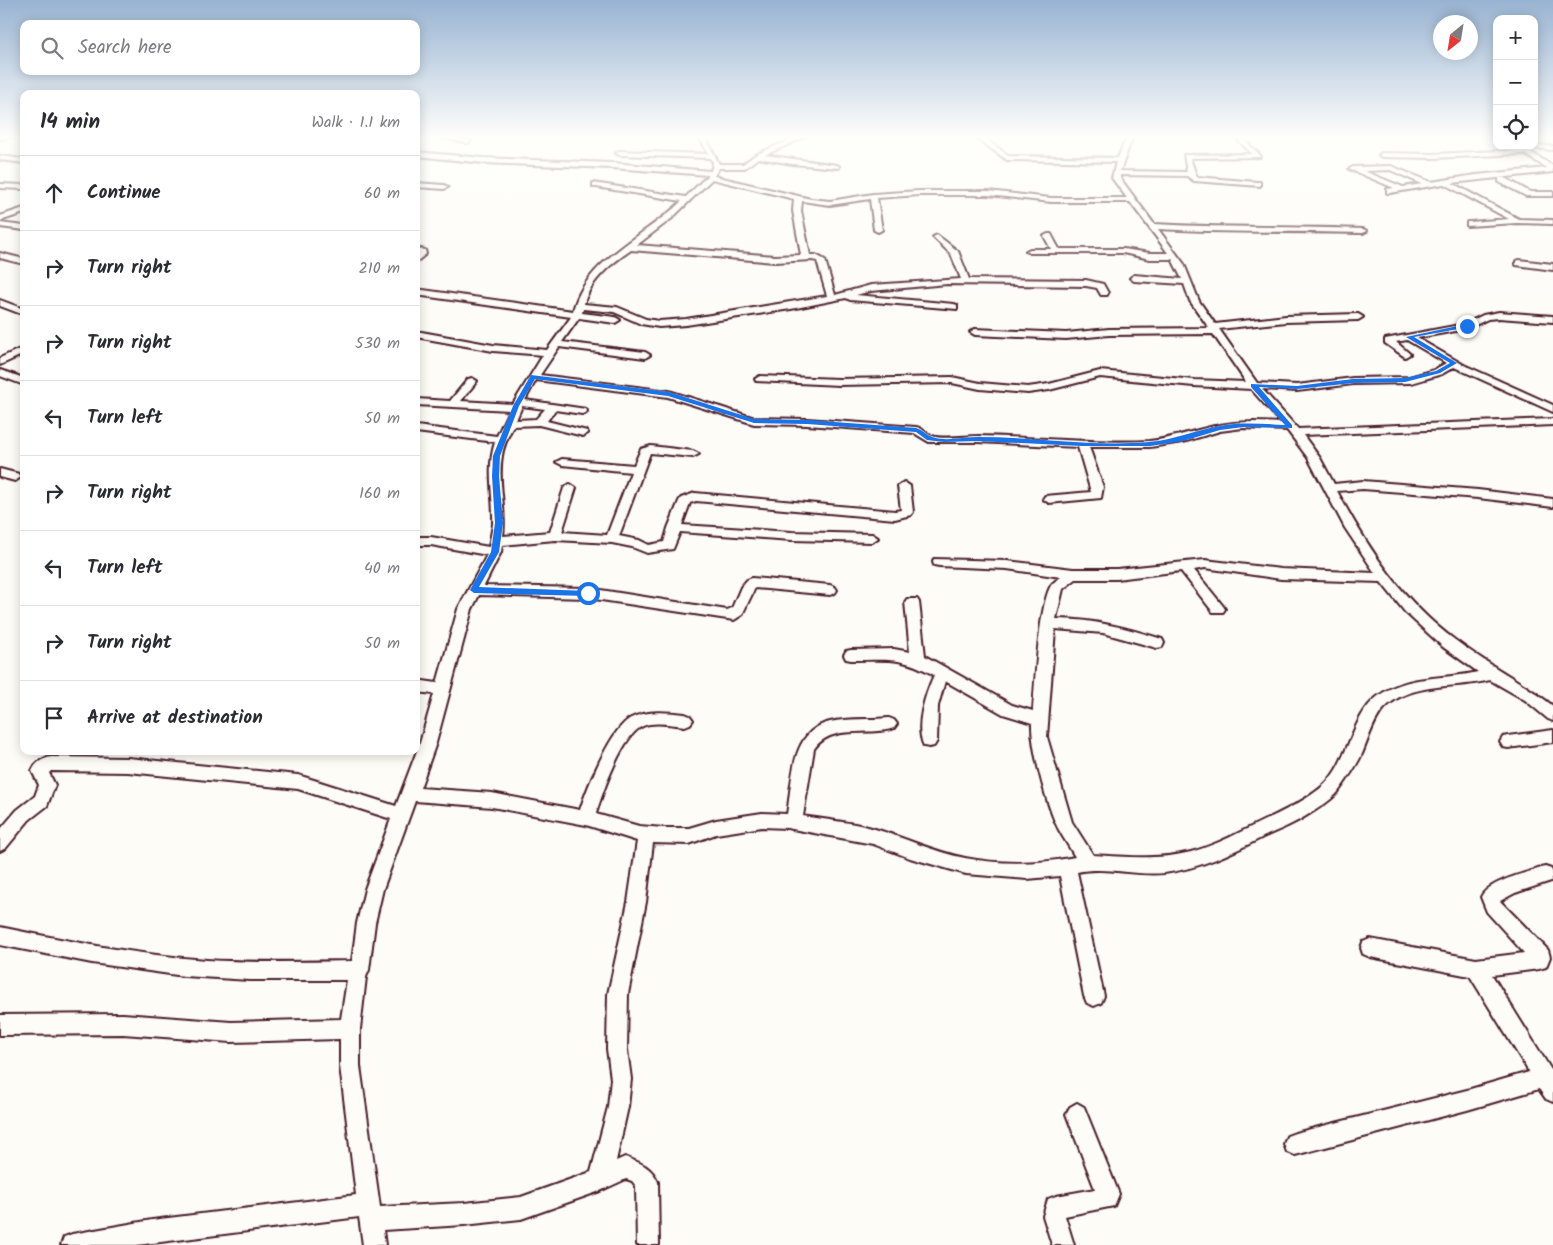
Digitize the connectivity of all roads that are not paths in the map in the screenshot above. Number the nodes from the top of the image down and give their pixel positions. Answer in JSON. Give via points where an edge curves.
{"nodes":[{"id":1,"x":655,"y":194,"type":"edge"},
{"id":2,"x":691,"y":194,"type":"edge"},
{"id":3,"x":783,"y":194,"type":"edge"},
{"id":4,"x":945,"y":194,"type":"edge"},
{"id":5,"x":998,"y":194,"type":"edge"},
{"id":6,"x":1128,"y":194,"type":"edge"},
{"id":7,"x":1467,"y":194,"type":"edge"},
{"id":8,"x":872,"y":196,"type":"junction"},
{"id":9,"x":798,"y":198,"type":"junction"},
{"id":10,"x":687,"y":199,"type":"junction"},
{"id":11,"x":1132,"y":200,"type":"junction"},
{"id":12,"x":20,"y":212,"type":"edge"},
{"id":13,"x":0,"y":219,"type":"edge"},
{"id":14,"x":1517,"y":221,"type":"junction"},
{"id":15,"x":1553,"y":222,"type":"edge"},
{"id":16,"x":1470,"y":224,"type":"dead end"},
{"id":17,"x":0,"y":225,"type":"edge"},
{"id":18,"x":1151,"y":226,"type":"junction"},
{"id":19,"x":20,"y":228,"type":"edge"},
{"id":20,"x":878,"y":230,"type":"dead end"},
{"id":21,"x":1363,"y":231,"type":"dead end"},
{"id":22,"x":1048,"y":236,"type":"dead end"},
{"id":23,"x":937,"y":237,"type":"dead end"},
{"id":24,"x":630,"y":247,"type":"junction"},
{"id":25,"x":1056,"y":250,"type":"junction"},
{"id":26,"x":1030,"y":251,"type":"dead end"},
{"id":27,"x":0,"y":255,"type":"edge"},
{"id":28,"x":1174,"y":256,"type":"junction"},
{"id":29,"x":806,"y":257,"type":"junction"},
{"id":30,"x":20,"y":261,"type":"edge"},
{"id":31,"x":1519,"y":263,"type":"dead end"},
{"id":32,"x":1553,"y":266,"type":"edge"},
{"id":33,"x":1134,"y":278,"type":"dead end"},
{"id":34,"x":966,"y":281,"type":"junction"},
{"id":35,"x":1187,"y":282,"type":"junction"},
{"id":36,"x":420,"y":292,"type":"edge"},
{"id":37,"x":1104,"y":293,"type":"dead end"},
{"id":38,"x":842,"y":296,"type":"junction"},
{"id":39,"x":832,"y":298,"type":"junction"},
{"id":40,"x":0,"y":303,"type":"edge"},
{"id":41,"x":954,"y":307,"type":"dead end"},
{"id":42,"x":20,"y":310,"type":"edge"},
{"id":43,"x":578,"y":310,"type":"junction"},
{"id":44,"x":1358,"y":317,"type":"dead end"},
{"id":45,"x":1553,"y":319,"type":"edge"},
{"id":46,"x":615,"y":320,"type":"dead end"},
{"id":47,"x":1215,"y":329,"type":"junction"},
{"id":48,"x":976,"y":332,"type":"dead end"},
{"id":49,"x":420,"y":335,"type":"edge"},
{"id":50,"x":1409,"y":337,"type":"junction"},
{"id":51,"x":553,"y":348,"type":"junction"},
{"id":52,"x":20,"y":352,"type":"edge"},
{"id":53,"x":1405,"y":354,"type":"dead end"},
{"id":54,"x":645,"y":355,"type":"dead end"},
{"id":55,"x":0,"y":362,"type":"edge"},
{"id":56,"x":1454,"y":363,"type":"junction"},
{"id":57,"x":0,"y":373,"type":"edge"},
{"id":58,"x":534,"y":377,"type":"junction"},
{"id":59,"x":760,"y":379,"type":"dead end"},
{"id":60,"x":20,"y":380,"type":"edge"},
{"id":61,"x":472,"y":381,"type":"dead end"},
{"id":62,"x":1254,"y":385,"type":"junction"},
{"id":63,"x":420,"y":402,"type":"edge"},
{"id":64,"x":454,"y":403,"type":"junction"},
{"id":65,"x":518,"y":404,"type":"junction"},
{"id":66,"x":551,"y":407,"type":"junction"},
{"id":67,"x":1553,"y":409,"type":"edge"},
{"id":68,"x":582,"y":411,"type":"dead end"},
{"id":69,"x":539,"y":422,"type":"junction"},
{"id":70,"x":1553,"y":422,"type":"edge"},
{"id":71,"x":509,"y":423,"type":"junction"},
{"id":72,"x":1292,"y":429,"type":"junction"},
{"id":73,"x":420,"y":430,"type":"edge"},
{"id":74,"x":583,"y":433,"type":"dead end"},
{"id":75,"x":501,"y":440,"type":"junction"},
{"id":76,"x":1082,"y":444,"type":"junction"},
{"id":77,"x":693,"y":454,"type":"dead end"},
{"id":78,"x":562,"y":462,"type":"dead end"},
{"id":79,"x":638,"y":469,"type":"junction"},
{"id":80,"x":0,"y":473,"type":"edge"},
{"id":81,"x":15,"y":477,"type":"dead end"},
{"id":82,"x":904,"y":486,"type":"dead end"},
{"id":83,"x":570,"y":488,"type":"dead end"},
{"id":84,"x":1330,"y":488,"type":"junction"},
{"id":85,"x":1049,"y":499,"type":"dead end"},
{"id":86,"x":1553,"y":503,"type":"edge"},
{"id":87,"x":674,"y":528,"type":"junction"},
{"id":88,"x":556,"y":536,"type":"junction"},
{"id":89,"x":872,"y":538,"type":"dead end"},
{"id":90,"x":612,"y":539,"type":"junction"},
{"id":91,"x":420,"y":542,"type":"edge"},
{"id":92,"x":495,"y":546,"type":"junction"},
{"id":93,"x":939,"y":562,"type":"dead end"},
{"id":94,"x":1183,"y":565,"type":"junction"},
{"id":95,"x":1072,"y":574,"type":"junction"},
{"id":96,"x":1385,"y":578,"type":"junction"},
{"id":97,"x":474,"y":590,"type":"junction"},
{"id":98,"x":830,"y":590,"type":"dead end"},
{"id":99,"x":912,"y":602,"type":"dead end"},
{"id":100,"x":1218,"y":609,"type":"dead end"},
{"id":101,"x":1047,"y":624,"type":"junction"},
{"id":102,"x":1157,"y":643,"type":"dead end"},
{"id":103,"x":851,"y":655,"type":"dead end"},
{"id":104,"x":918,"y":659,"type":"junction"},
{"id":105,"x":942,"y":672,"type":"junction"},
{"id":106,"x":1492,"y":674,"type":"junction"},
{"id":107,"x":420,"y":686,"type":"edge"},
{"id":108,"x":442,"y":689,"type":"junction"},
{"id":109,"x":1553,"y":715,"type":"edge"},
{"id":110,"x":1040,"y":719,"type":"junction"},
{"id":111,"x":685,"y":720,"type":"dead end"},
{"id":112,"x":889,"y":724,"type":"dead end"},
{"id":113,"x":1553,"y":736,"type":"edge"},
{"id":114,"x":928,"y":741,"type":"dead end"},
{"id":115,"x":1508,"y":742,"type":"dead end"},
{"id":116,"x":409,"y":794,"type":"junction"},
{"id":117,"x":400,"y":815,"type":"junction"},
{"id":118,"x":586,"y":818,"type":"junction"},
{"id":119,"x":794,"y":822,"type":"junction"},
{"id":120,"x":646,"y":835,"type":"junction"},
{"id":121,"x":0,"y":843,"type":"edge"},
{"id":122,"x":1088,"y":862,"type":"junction"},
{"id":123,"x":1067,"y":868,"type":"junction"},
{"id":124,"x":1545,"y":876,"type":"dead end"},
{"id":125,"x":0,"y":936,"type":"edge"},
{"id":126,"x":1370,"y":948,"type":"dead end"},
{"id":127,"x":1476,"y":968,"type":"junction"},
{"id":128,"x":360,"y":970,"type":"junction"},
{"id":129,"x":1094,"y":996,"type":"dead end"},
{"id":130,"x":0,"y":1025,"type":"edge"},
{"id":131,"x":350,"y":1029,"type":"junction"},
{"id":132,"x":1548,"y":1085,"type":"edge"},
{"id":133,"x":1077,"y":1114,"type":"dead end"},
{"id":134,"x":1295,"y":1144,"type":"dead end"},
{"id":135,"x":600,"y":1180,"type":"junction"},
{"id":136,"x":371,"y":1212,"type":"junction"},
{"id":137,"x":72,"y":1245,"type":"edge"},
{"id":138,"x":374,"y":1245,"type":"edge"},
{"id":139,"x":648,"y":1245,"type":"edge"},
{"id":140,"x":1063,"y":1245,"type":"edge"}],
"edges":[{"from":1,"to":10,"type":"street"},
{"from":2,"to":10,"type":"street"},
{"from":3,"to":9,"type":"street"},
{"from":4,"to":8,"type":"street"},
{"from":5,"to":11,"type":"street","via":[[1051,200]]},
{"from":6,"to":11,"type":"street"},
{"from":7,"to":14,"type":"street"},
{"from":8,"to":9,"type":"street","via":[[830,203]]},
{"from":8,"to":20,"type":"street"},
{"from":9,"to":29,"type":"street","via":[[797,211]]},
{"from":10,"to":24,"type":"street","via":[[669,218]]},
{"from":11,"to":18,"type":"street"},
{"from":12,"to":13,"type":"street"},
{"from":14,"to":15,"type":"street"},
{"from":14,"to":16,"type":"street"},
{"from":17,"to":19,"type":"street"},
{"from":18,"to":21,"type":"street"},
{"from":18,"to":28,"type":"street"},
{"from":22,"to":25,"type":"street"},
{"from":23,"to":34,"type":"street","via":[[954,253]]},
{"from":24,"to":29,"type":"street","via":[[775,260]]},
{"from":24,"to":43,"type":"street","via":[[596,274]]},
{"from":25,"to":26,"type":"street"},
{"from":25,"to":28,"type":"street"},
{"from":27,"to":30,"type":"street"},
{"from":28,"to":35,"type":"street"},
{"from":29,"to":39,"type":"street","via":[[821,260]]},
{"from":31,"to":32,"type":"street"},
{"from":33,"to":35,"type":"street"},
{"from":34,"to":37,"type":"street","via":[[1086,282],[1098,285]]},
{"from":34,"to":38,"type":"street","via":[[871,288]]},
{"from":35,"to":47,"type":"street","via":[[1194,301]]},
{"from":36,"to":43,"type":"street"},
{"from":38,"to":39,"type":"street"},
{"from":38,"to":41,"type":"street"},
{"from":39,"to":43,"type":"street","via":[[659,324],[644,322],[604,307]]},
{"from":40,"to":42,"type":"street"},
{"from":43,"to":46,"type":"street"},
{"from":43,"to":51,"type":"street"},
{"from":44,"to":47,"type":"street","via":[[1286,319]]},
{"from":45,"to":50,"type":"street","via":[[1499,315],[1467,326]]},
{"from":47,"to":48,"type":"street","via":[[1066,336]]},
{"from":47,"to":62,"type":"street"},
{"from":49,"to":51,"type":"street","via":[[493,348]]},
{"from":50,"to":53,"type":"street","via":[[1388,341]]},
{"from":50,"to":56,"type":"street"},
{"from":51,"to":54,"type":"street"},
{"from":51,"to":58,"type":"street"},
{"from":52,"to":55,"type":"street"},
{"from":56,"to":62,"type":"street","via":[[1411,380],[1353,381],[1297,388]]},
{"from":56,"to":67,"type":"street"},
{"from":57,"to":60,"type":"street"},
{"from":58,"to":65,"type":"street"},
{"from":58,"to":76,"type":"street","via":[[669,394],[754,421],[916,430],[929,439],[1015,439]]},
{"from":59,"to":62,"type":"street","via":[[839,382],[952,380],[1028,390],[1100,374]]},
{"from":61,"to":64,"type":"street"},
{"from":62,"to":72,"type":"street"},
{"from":63,"to":64,"type":"street"},
{"from":64,"to":65,"type":"street"},
{"from":65,"to":66,"type":"street"},
{"from":65,"to":71,"type":"street"},
{"from":66,"to":68,"type":"street"},
{"from":66,"to":69,"type":"street"},
{"from":69,"to":71,"type":"street"},
{"from":69,"to":74,"type":"street"},
{"from":70,"to":72,"type":"street"},
{"from":71,"to":75,"type":"street"},
{"from":72,"to":76,"type":"street","via":[[1243,425],[1150,444]]},
{"from":72,"to":84,"type":"street","via":[[1314,458]]},
{"from":73,"to":75,"type":"street"},
{"from":75,"to":92,"type":"street","via":[[496,456],[499,523]]},
{"from":76,"to":85,"type":"street","via":[[1098,487],[1097,495]]},
{"from":77,"to":79,"type":"street","via":[[648,449]]},
{"from":78,"to":79,"type":"street"},
{"from":79,"to":90,"type":"street"},
{"from":80,"to":81,"type":"street"},
{"from":82,"to":87,"type":"street","via":[[907,512],[895,515],[695,497],[685,501]]},
{"from":83,"to":88,"type":"street"},
{"from":84,"to":86,"type":"street","via":[[1363,485]]},
{"from":84,"to":96,"type":"street","via":[[1351,528]]},
{"from":87,"to":89,"type":"street"},
{"from":87,"to":90,"type":"street","via":[[669,546],[647,550],[636,543]]},
{"from":88,"to":90,"type":"street"},
{"from":88,"to":92,"type":"street"},
{"from":91,"to":92,"type":"street"},
{"from":92,"to":97,"type":"street"},
{"from":93,"to":95,"type":"street","via":[[1007,565]]},
{"from":94,"to":95,"type":"street","via":[[1117,574]]},
{"from":94,"to":96,"type":"street","via":[[1205,564],[1281,574]]},
{"from":94,"to":100,"type":"street"},
{"from":95,"to":101,"type":"street","via":[[1057,587]]},
{"from":96,"to":106,"type":"street","via":[[1416,614],[1448,643]]},
{"from":97,"to":98,"type":"street","via":[[588,593],[726,615],[734,615],[738,611],[745,588],[752,583]]},
{"from":97,"to":108,"type":"street"},
{"from":99,"to":104,"type":"street"},
{"from":101,"to":102,"type":"street","via":[[1106,627]]},
{"from":101,"to":110,"type":"street"},
{"from":103,"to":104,"type":"street","via":[[894,654]]},
{"from":104,"to":105,"type":"street"},
{"from":105,"to":110,"type":"street","via":[[1008,710]]},
{"from":105,"to":114,"type":"street","via":[[928,713]]},
{"from":106,"to":109,"type":"street","via":[[1530,696]]},
{"from":106,"to":122,"type":"street","via":[[1417,685],[1382,701],[1370,713],[1354,753],[1331,789],[1295,814],[1222,849],[1191,860],[1163,865]]},
{"from":107,"to":108,"type":"street"},
{"from":108,"to":116,"type":"street","via":[[428,743]]},
{"from":110,"to":122,"type":"street","via":[[1039,736],[1056,800],[1065,825]]},
{"from":111,"to":118,"type":"street","via":[[645,719],[635,723],[606,761]]},
{"from":112,"to":119,"type":"street","via":[[836,726],[812,738],[806,748]]},
{"from":113,"to":115,"type":"street"},
{"from":116,"to":117,"type":"street"},
{"from":116,"to":118,"type":"street","via":[[492,800]]},
{"from":117,"to":121,"type":"street","via":[[298,782],[128,765],[50,764],[40,771],[46,784],[41,801],[24,814]]},
{"from":117,"to":128,"type":"street","via":[[374,889]]},
{"from":118,"to":120,"type":"street"},
{"from":119,"to":120,"type":"street","via":[[762,820],[716,827],[689,836]]},
{"from":119,"to":123,"type":"street","via":[[873,836],[966,866],[1027,871]]},
{"from":120,"to":135,"type":"street","via":[[637,902],[618,994],[617,1049],[621,1079],[618,1107]]},
{"from":122,"to":123,"type":"street"},
{"from":123,"to":129,"type":"street"},
{"from":124,"to":127,"type":"street","via":[[1510,886],[1490,897],[1493,906],[1541,957],[1539,960]]},
{"from":125,"to":128,"type":"street","via":[[71,951],[186,967],[273,972]]},
{"from":126,"to":127,"type":"street"},
{"from":127,"to":132,"type":"street"},
{"from":128,"to":131,"type":"street"},
{"from":130,"to":131,"type":"street","via":[[123,1024],[231,1032]]},
{"from":131,"to":136,"type":"street","via":[[350,1066]]},
{"from":132,"to":134,"type":"street","via":[[1467,1100]]},
{"from":133,"to":140,"type":"street","via":[[1108,1194],[1106,1198],[1056,1207],[1054,1220]]},
{"from":135,"to":136,"type":"street","via":[[521,1208],[464,1214]]},
{"from":135,"to":139,"type":"street","via":[[625,1168],[639,1173],[647,1182]]},
{"from":136,"to":137,"type":"street","via":[[152,1231]]},
{"from":136,"to":138,"type":"street"}]}
